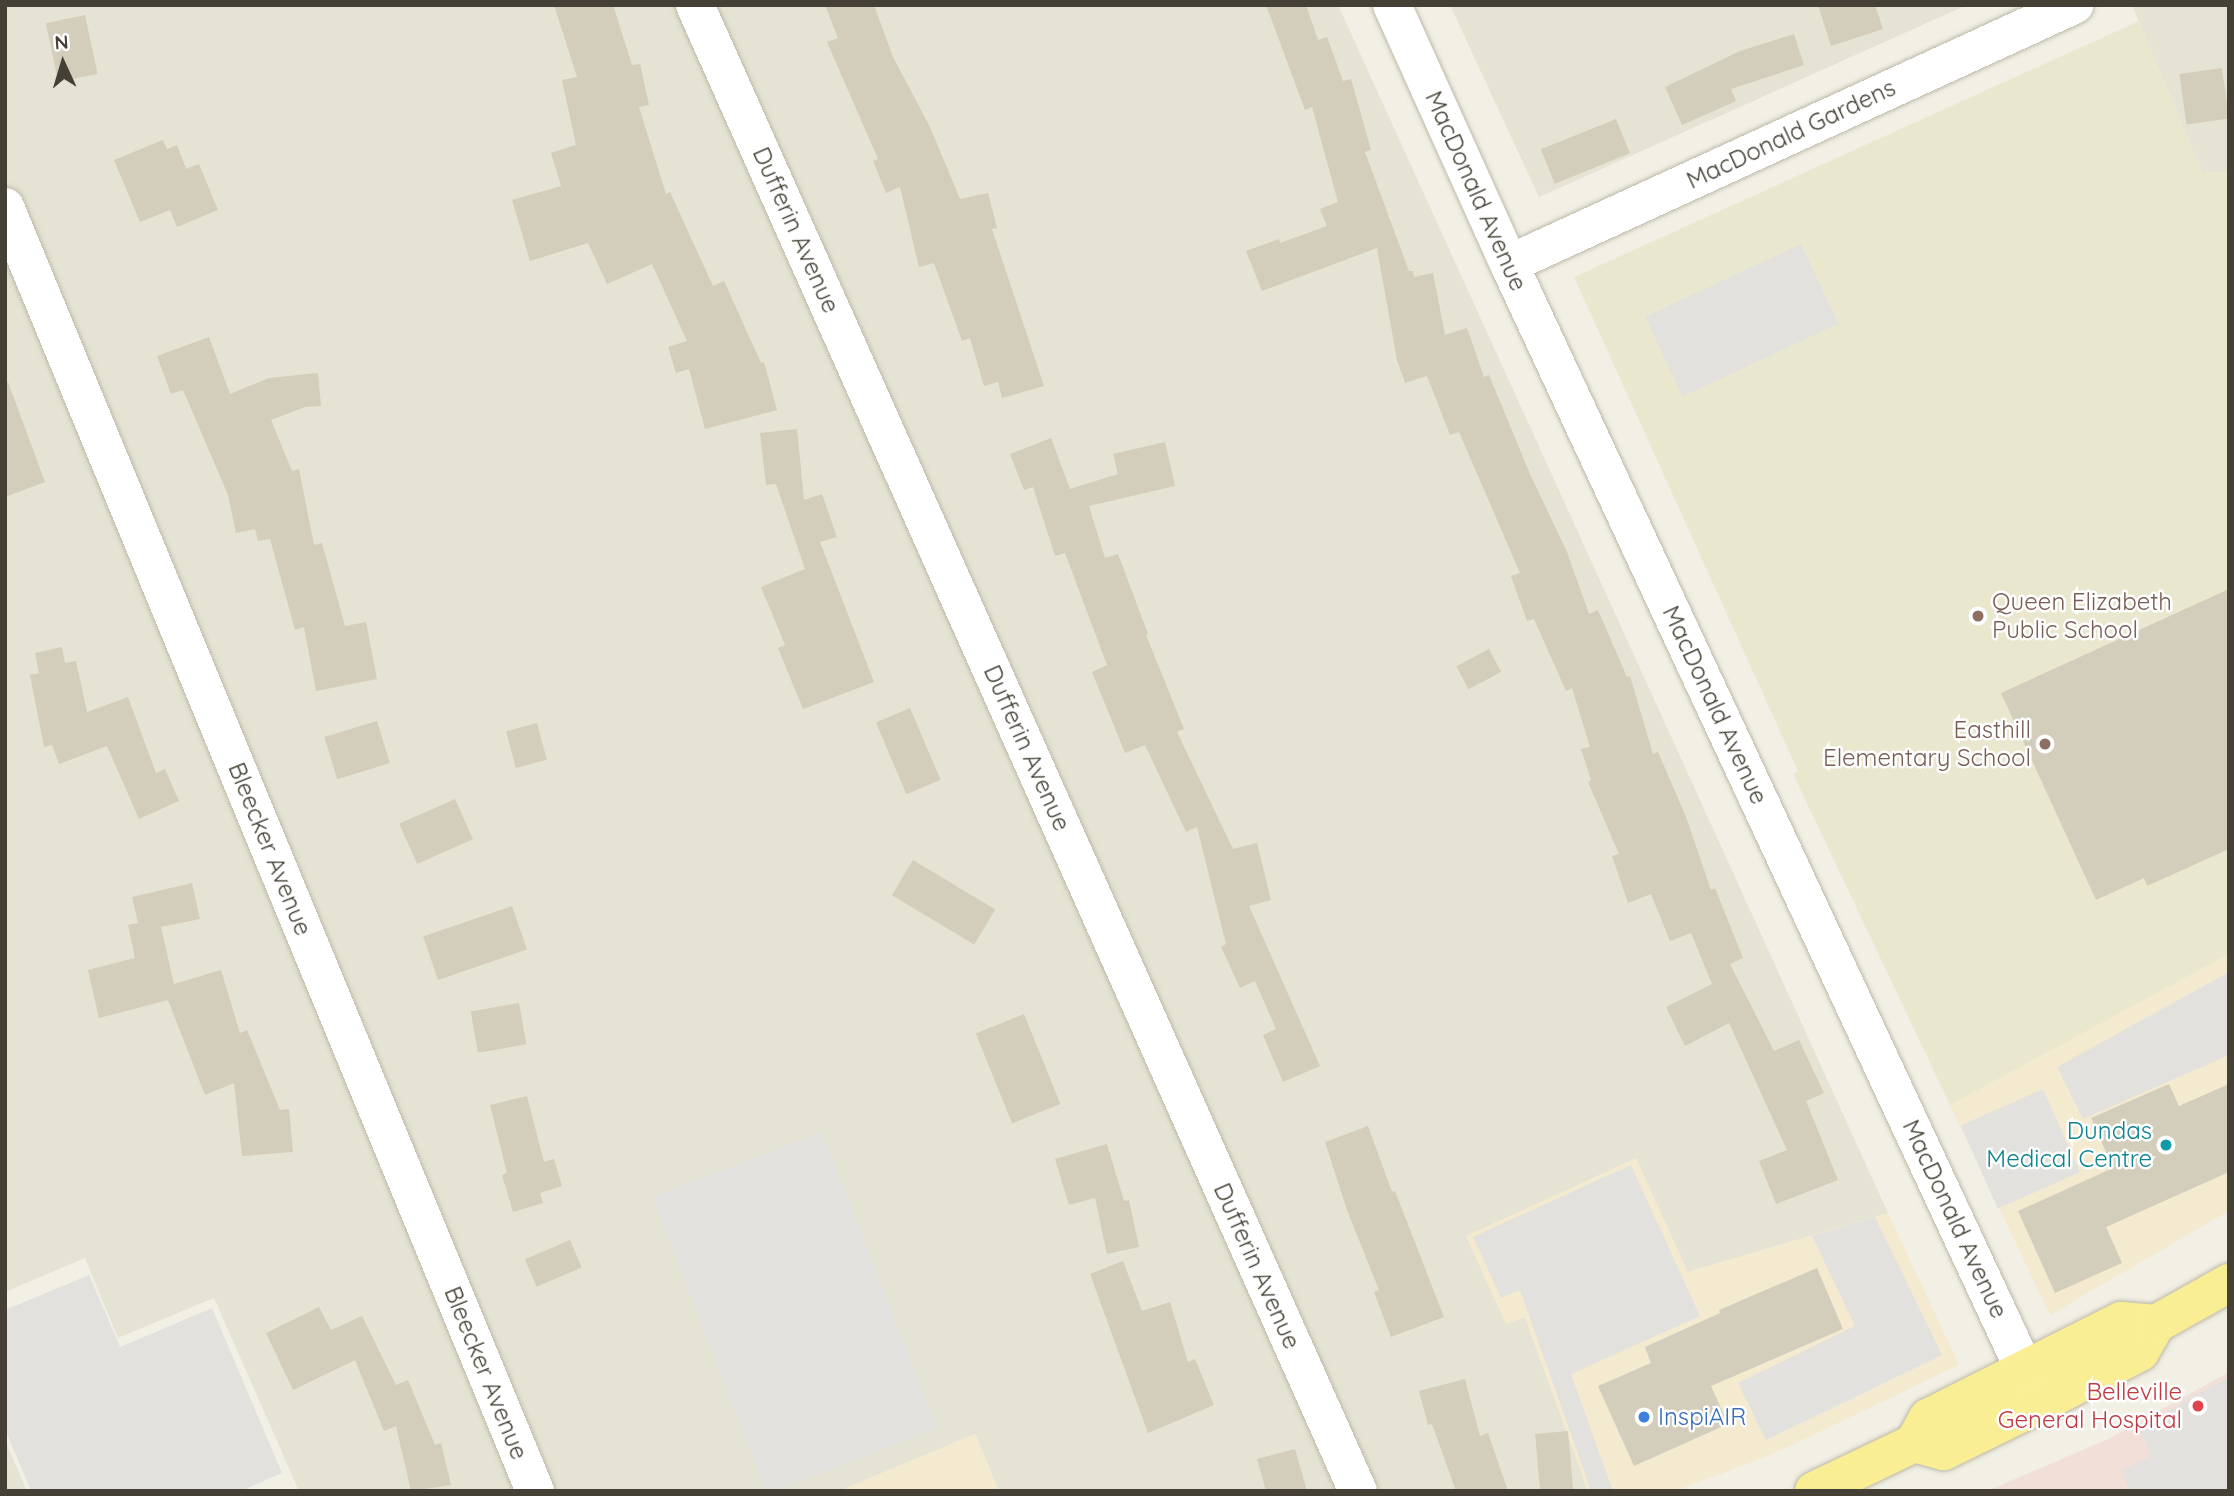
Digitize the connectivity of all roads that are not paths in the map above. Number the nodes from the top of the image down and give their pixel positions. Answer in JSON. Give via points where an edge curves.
{"nodes":[{"id":1,"x":695,"y":5,"type":"edge"},
{"id":2,"x":1392,"y":5,"type":"edge"},
{"id":3,"x":2074,"y":5,"type":"edge"},
{"id":4,"x":5,"y":207,"type":"edge"},
{"id":5,"x":1509,"y":264,"type":"junction"},
{"id":6,"x":2229,"y":1283,"type":"edge"},
{"id":7,"x":2156,"y":1324,"type":"junction"},
{"id":8,"x":2025,"y":1369,"type":"junction"},
{"id":9,"x":2040,"y":1404,"type":"junction"},
{"id":10,"x":1914,"y":1443,"type":"junction"},
{"id":11,"x":534,"y":1491,"type":"edge"},
{"id":12,"x":1358,"y":1491,"type":"edge"},
{"id":13,"x":1814,"y":1491,"type":"edge"}],
"edges":[{"from":1,"to":12,"type":"street","name":"Dufferin Avenue"},
{"from":2,"to":5,"type":"street","name":"MacDonald Avenue"},
{"from":3,"to":5,"type":"street","name":"MacDonald Gardens"},
{"from":4,"to":11,"type":"street","name":"Bleecker Avenue"},
{"from":5,"to":8,"type":"street","name":"MacDonald Avenue"},
{"from":6,"to":7,"type":"main road"},
{"from":7,"to":8,"type":"main road","via":[[2121,1321]]},
{"from":7,"to":9,"type":"main road","via":[[2140,1352]]},
{"from":8,"to":9,"type":"street","name":"MacDonald Avenue"},
{"from":8,"to":10,"type":"main road","via":[[1928,1418]]},
{"from":9,"to":10,"type":"main road","via":[[1944,1451]]},
{"from":10,"to":13,"type":"main road"}]}
